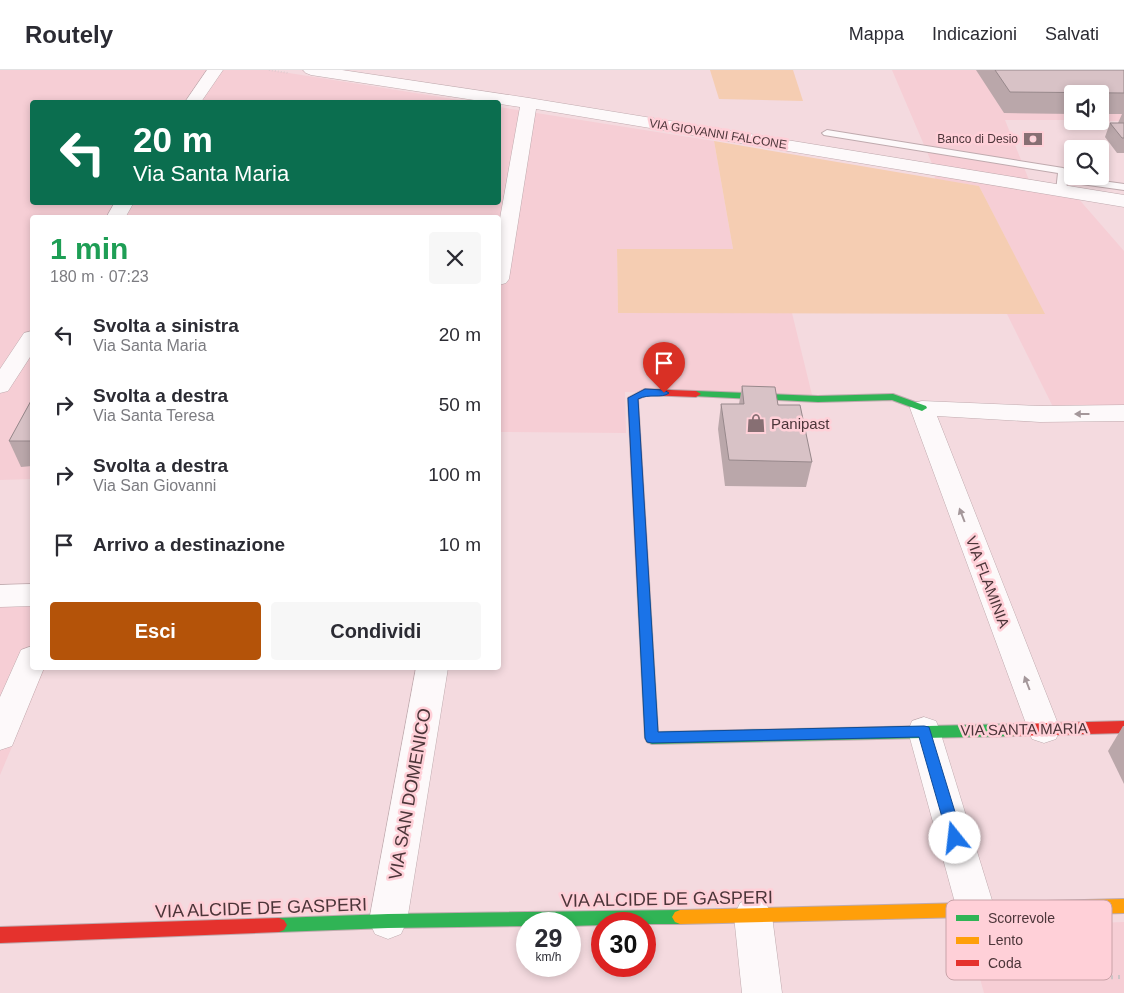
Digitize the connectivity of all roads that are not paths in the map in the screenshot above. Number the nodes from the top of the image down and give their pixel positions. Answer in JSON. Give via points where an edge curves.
{"nodes":[{"id":1,"x":215,"y":70,"type":"edge"},
{"id":2,"x":311,"y":70,"type":"edge"},
{"id":3,"x":194,"y":100,"type":"edge"},
{"id":4,"x":529,"y":103,"type":"junction"},
{"id":5,"x":827,"y":133,"type":"dead end"},
{"id":6,"x":1062,"y":184,"type":"junction"},
{"id":7,"x":1124,"y":187,"type":"edge"},
{"id":8,"x":1124,"y":201,"type":"edge"},
{"id":9,"x":501,"y":267,"type":"edge"},
{"id":10,"x":30,"y":341,"type":"edge"},
{"id":11,"x":0,"y":386,"type":"edge"},
{"id":12,"x":922,"y":408,"type":"junction"},
{"id":13,"x":1124,"y":413,"type":"edge"},
{"id":14,"x":30,"y":595,"type":"edge"},
{"id":15,"x":0,"y":596,"type":"edge"},
{"id":16,"x":30,"y":663,"type":"edge"},
{"id":17,"x":432,"y":670,"type":"edge"},
{"id":18,"x":1124,"y":727,"type":"edge"},
{"id":19,"x":1044,"y":729,"type":"junction"},
{"id":20,"x":924,"y":731,"type":"junction"},
{"id":21,"x":0,"y":736,"type":"edge"},
{"id":22,"x":973,"y":900,"type":"edge"},
{"id":23,"x":946,"y":911,"type":"edge"},
{"id":24,"x":753,"y":916,"type":"junction"},
{"id":25,"x":388,"y":921,"type":"junction"},
{"id":26,"x":0,"y":936,"type":"edge"},
{"id":27,"x":762,"y":993,"type":"edge"}],
"edges":[{"from":1,"to":3,"type":"street"},
{"from":2,"to":4,"type":"street","name":"VIA GIOVANNI FALCONE"},
{"from":4,"to":6,"type":"street","name":"VIA GIOVANNI FALCONE"},
{"from":4,"to":9,"type":"street"},
{"from":5,"to":6,"type":"lane","via":[[1063,170]]},
{"from":6,"to":7,"type":"lane"},
{"from":6,"to":8,"type":"street","name":"VIA GIOVANNI FALCONE"},
{"from":10,"to":11,"type":"street"},
{"from":13,"to":12,"type":"street","one_way":true,"via":[[1040,414]]},
{"from":19,"to":12,"type":"street","name":"VIA FLAMINIA","one_way":true},
{"from":12,"to":20,"type":"street","name":"VIA SANTA MARIA","via":[[893,397],[818,399],[645,392],[633,398],[652,738]]},
{"from":14,"to":15,"type":"street"},
{"from":16,"to":21,"type":"street"},
{"from":17,"to":25,"type":"street","name":"VIA SAN DOMENICO"},
{"from":18,"to":19,"type":"street","name":"VIA SANTA MARIA"},
{"from":19,"to":20,"type":"street","name":"VIA SANTA MARIA"},
{"from":20,"to":22,"type":"street"},
{"from":23,"to":24,"type":"street","name":"VIA ALCIDE DE GASPERI"},
{"from":24,"to":25,"type":"street","name":"VIA ALCIDE DE GASPERI"},
{"from":24,"to":27,"type":"street"},
{"from":25,"to":26,"type":"street","name":"VIA ALCIDE DE GASPERI"}]}
